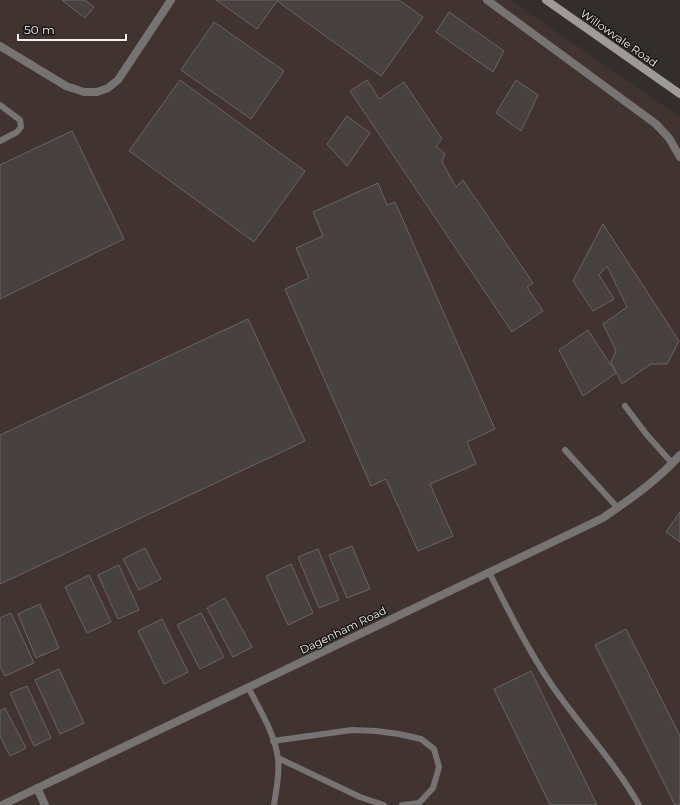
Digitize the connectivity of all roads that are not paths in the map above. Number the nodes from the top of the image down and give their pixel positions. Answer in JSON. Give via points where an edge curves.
{"nodes":[{"id":1,"x":171,"y":0,"type":"edge"},
{"id":2,"x":488,"y":0,"type":"edge"},
{"id":3,"x":546,"y":0,"type":"edge"},
{"id":4,"x":0,"y":46,"type":"edge"},
{"id":5,"x":680,"y":94,"type":"edge"},
{"id":6,"x":0,"y":105,"type":"edge"},
{"id":7,"x":0,"y":140,"type":"edge"},
{"id":8,"x":680,"y":157,"type":"edge"},
{"id":9,"x":625,"y":406,"type":"dead end"},
{"id":10,"x":565,"y":450,"type":"dead end"},
{"id":11,"x":680,"y":455,"type":"edge"},
{"id":12,"x":672,"y":464,"type":"junction"},
{"id":13,"x":618,"y":508,"type":"junction"},
{"id":14,"x":489,"y":572,"type":"junction"},
{"id":15,"x":248,"y":687,"type":"junction"},
{"id":16,"x":274,"y":742,"type":"junction"},
{"id":17,"x":278,"y":758,"type":"junction"},
{"id":18,"x":37,"y":788,"type":"junction"},
{"id":19,"x":2,"y":805,"type":"edge"},
{"id":20,"x":45,"y":805,"type":"edge"},
{"id":21,"x":274,"y":805,"type":"edge"},
{"id":22,"x":384,"y":805,"type":"edge"},
{"id":23,"x":402,"y":805,"type":"edge"},
{"id":24,"x":639,"y":805,"type":"edge"}],
"edges":[{"from":1,"to":4,"type":"street","via":[[118,80],[97,92],[84,92],[66,86]]},
{"from":2,"to":8,"type":"street","via":[[656,124],[669,138]]},
{"from":3,"to":5,"type":"main road","name":"Willowvale Road"},
{"from":6,"to":7,"type":"lane","via":[[20,120],[21,127],[17,132]]},
{"from":9,"to":12,"type":"lane"},
{"from":10,"to":13,"type":"lane"},
{"from":11,"to":12,"type":"street","name":"Dagenham Road"},
{"from":12,"to":13,"type":"street","name":"Dagenham Road"},
{"from":13,"to":14,"type":"street","name":"Dagenham Road","via":[[603,518]]},
{"from":14,"to":15,"type":"street","name":"Dagenham Road"},
{"from":14,"to":24,"type":"lane","via":[[527,646],[552,685]]},
{"from":15,"to":16,"type":"lane"},
{"from":15,"to":18,"type":"street","name":"Dagenham Road"},
{"from":16,"to":17,"type":"lane"},
{"from":16,"to":23,"type":"lane","via":[[352,730],[399,734],[421,739],[434,749],[440,767],[433,788],[419,803]]},
{"from":17,"to":21,"type":"lane"},
{"from":17,"to":22,"type":"lane","via":[[360,798]]},
{"from":18,"to":19,"type":"street","name":"Dagenham Road"},
{"from":18,"to":20,"type":"street"}]}
